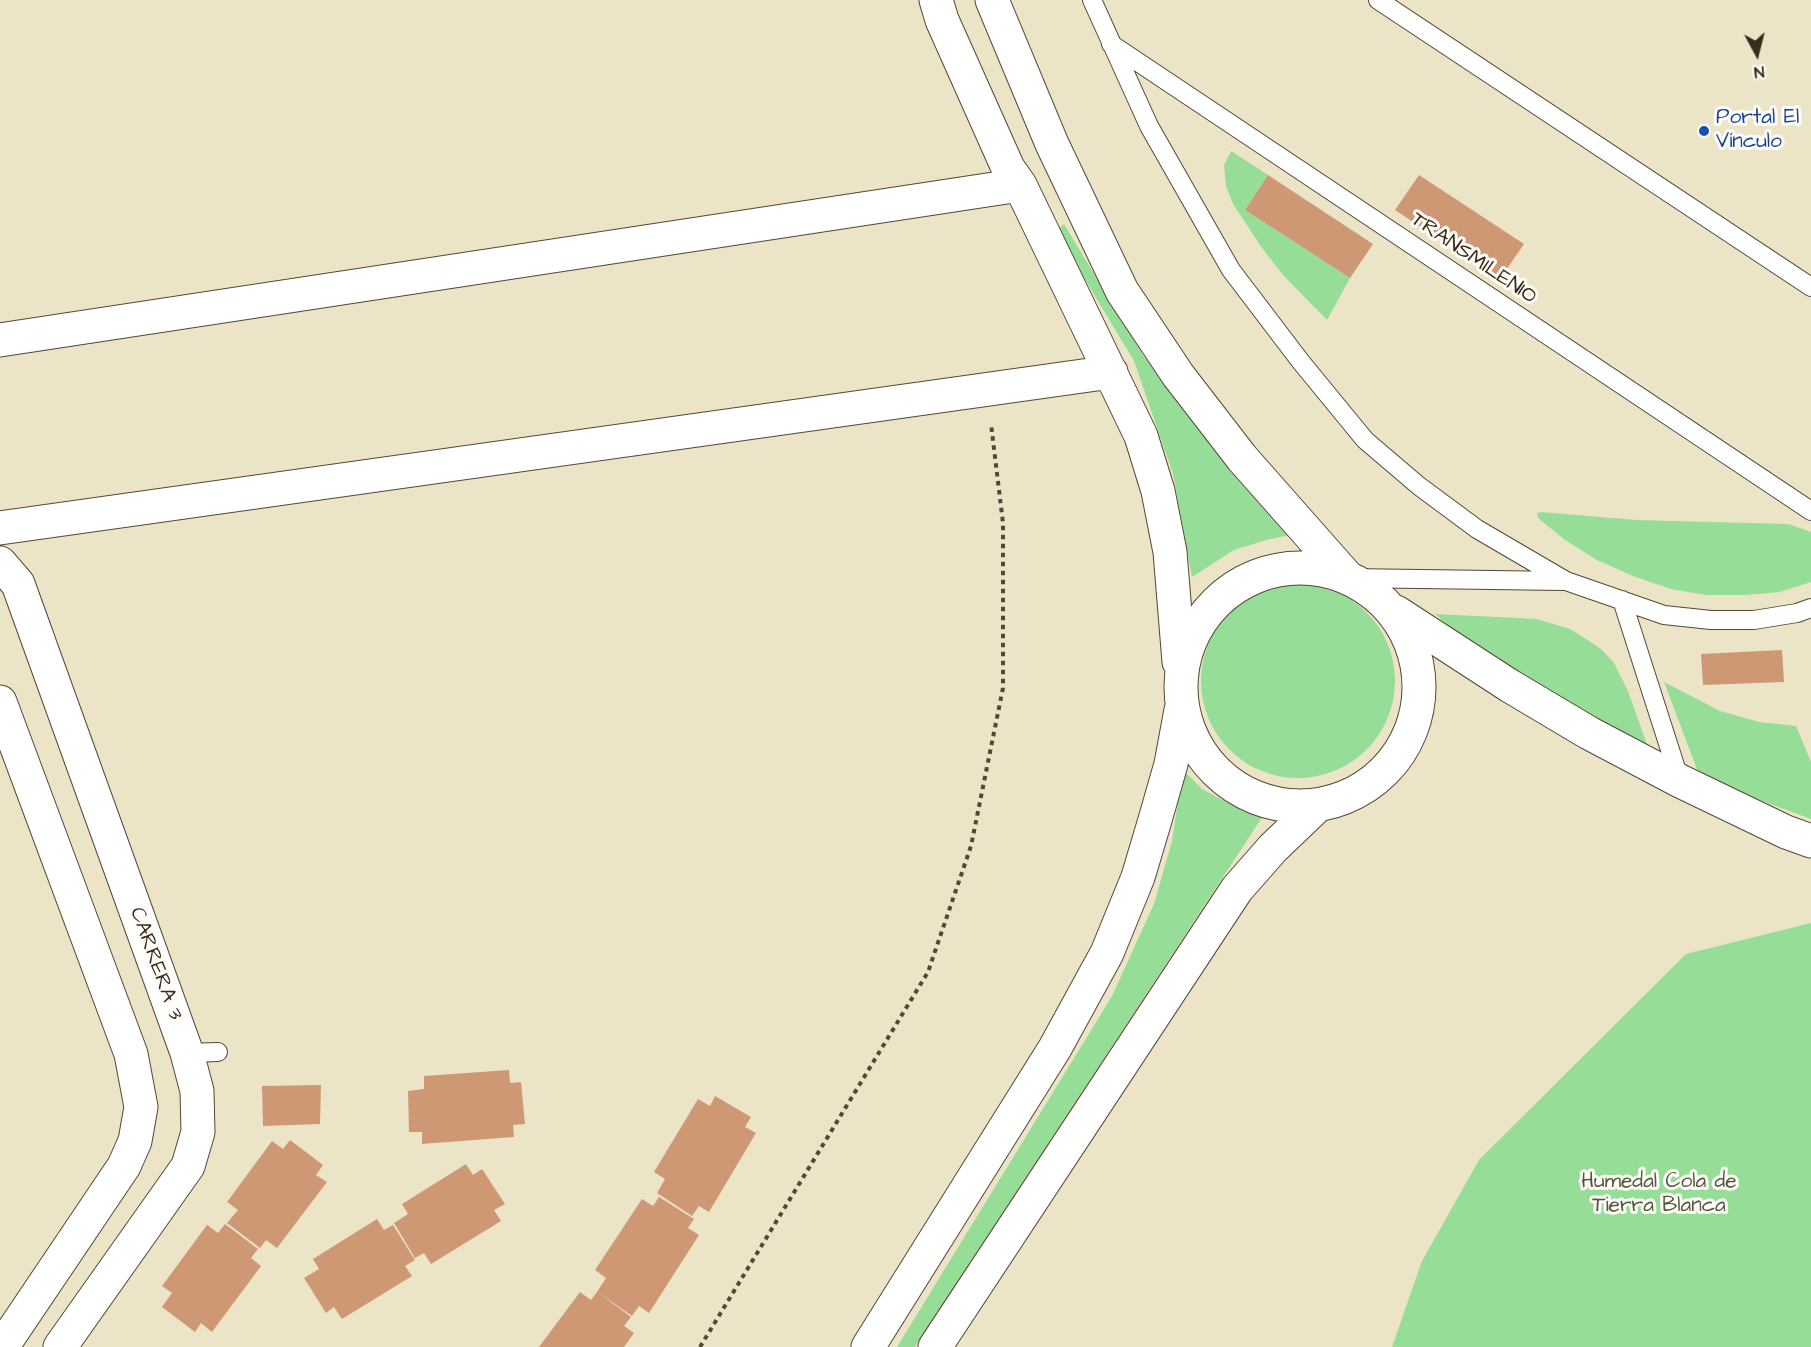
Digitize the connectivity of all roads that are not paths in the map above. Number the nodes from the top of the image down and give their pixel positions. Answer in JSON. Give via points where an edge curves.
{"nodes":[{"id":1,"x":936,"y":0,"type":"edge"},
{"id":2,"x":992,"y":0,"type":"edge"},
{"id":3,"x":1092,"y":0,"type":"edge"},
{"id":4,"x":1378,"y":0,"type":"edge"},
{"id":5,"x":1111,"y":44,"type":"junction"},
{"id":6,"x":1020,"y":185,"type":"junction"},
{"id":7,"x":1811,"y":287,"type":"edge"},
{"id":8,"x":0,"y":340,"type":"edge"},
{"id":9,"x":1111,"y":372,"type":"junction"},
{"id":10,"x":1811,"y":511,"type":"edge"},
{"id":11,"x":0,"y":528,"type":"edge"},
{"id":12,"x":0,"y":563,"type":"edge"},
{"id":13,"x":1348,"y":578,"type":"junction"},
{"id":14,"x":1566,"y":581,"type":"junction"},
{"id":15,"x":1622,"y":600,"type":"junction"},
{"id":16,"x":1390,"y":608,"type":"junction"},
{"id":17,"x":1811,"y":608,"type":"edge"},
{"id":18,"x":1180,"y":672,"type":"junction"},
{"id":19,"x":0,"y":702,"type":"edge"},
{"id":20,"x":1181,"y":708,"type":"junction"},
{"id":21,"x":1680,"y":781,"type":"junction"},
{"id":22,"x":1318,"y":805,"type":"junction"},
{"id":23,"x":1811,"y":841,"type":"edge"},
{"id":24,"x":2,"y":1347,"type":"edge"},
{"id":25,"x":60,"y":1347,"type":"edge"},
{"id":26,"x":868,"y":1347,"type":"edge"},
{"id":27,"x":935,"y":1347,"type":"edge"}],
"edges":[{"from":1,"to":6,"type":"street","via":[[1008,168]]},
{"from":2,"to":13,"type":"street","via":[[1052,144],[1122,291],[1178,375],[1242,458]]},
{"from":3,"to":5,"type":"lane"},
{"from":4,"to":7,"type":"lane"},
{"from":5,"to":10,"type":"lane","name":"TRANSMILENIO"},
{"from":5,"to":14,"type":"lane","via":[[1149,126],[1231,270],[1365,440],[1477,529]]},
{"from":6,"to":8,"type":"street"},
{"from":6,"to":9,"type":"street"},
{"from":9,"to":11,"type":"street"},
{"from":9,"to":18,"type":"street","via":[[1141,436],[1158,491],[1170,552]]},
{"from":12,"to":25,"type":"street","name":"CARRERA 3","via":[[18,584],[202,1052],[197,1091],[198,1132],[188,1166]]},
{"from":13,"to":14,"type":"lane"},
{"from":13,"to":16,"type":"street"},
{"from":13,"to":18,"type":"street","via":[[1303,568],[1275,570],[1240,583],[1211,606],[1191,637]]},
{"from":14,"to":15,"type":"lane"},
{"from":15,"to":17,"type":"lane","via":[[1664,615],[1711,620],[1755,620]]},
{"from":15,"to":21,"type":"lane"},
{"from":16,"to":21,"type":"street","via":[[1510,686]]},
{"from":16,"to":22,"type":"street","via":[[1409,638],[1419,672],[1418,707],[1407,741],[1386,769],[1358,791]]},
{"from":18,"to":20,"type":"street"},
{"from":19,"to":24,"type":"street","via":[[131,1054],[141,1107],[135,1141],[124,1166]]},
{"from":20,"to":22,"type":"street","via":[[1194,743],[1215,772],[1245,794],[1281,805]]},
{"from":20,"to":26,"type":"street","via":[[1170,764],[1138,877],[1107,953],[1054,1048]]},
{"from":21,"to":23,"type":"street"},
{"from":22,"to":27,"type":"street","via":[[1237,889]]}]}
